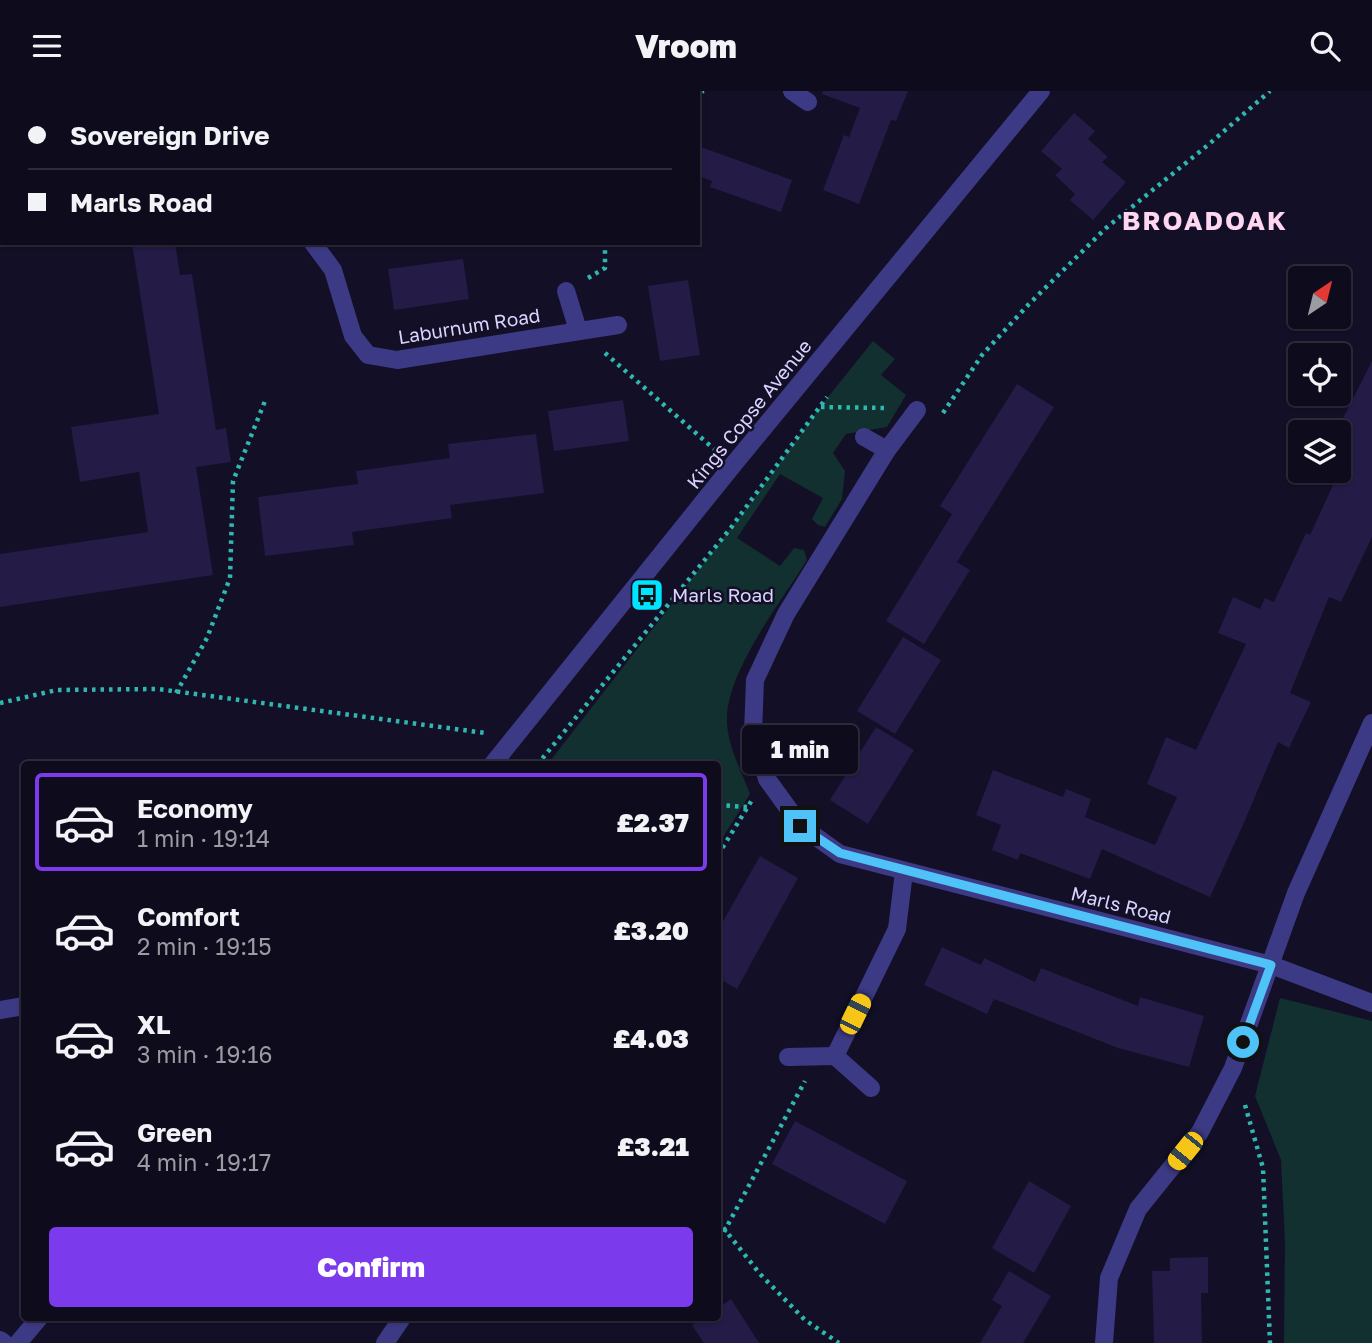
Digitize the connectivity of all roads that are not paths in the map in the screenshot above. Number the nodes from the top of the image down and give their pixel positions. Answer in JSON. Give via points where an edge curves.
{"nodes":[{"id":1,"x":792,"y":91,"type":"edge"},
{"id":2,"x":1041,"y":91,"type":"edge"},
{"id":3,"x":808,"y":102,"type":"dead end"},
{"id":4,"x":314,"y":245,"type":"edge"},
{"id":5,"x":566,"y":291,"type":"road end"},
{"id":6,"x":618,"y":325,"type":"dead end"},
{"id":7,"x":578,"y":330,"type":"junction"},
{"id":8,"x":917,"y":410,"type":"road end"},
{"id":9,"x":864,"y":437,"type":"dead end"},
{"id":10,"x":887,"y":450,"type":"junction"},
{"id":11,"x":1372,"y":723,"type":"edge"},
{"id":12,"x":1368,"y":742,"type":"edge"},
{"id":13,"x":495,"y":761,"type":"edge"},
{"id":14,"x":904,"y":871,"type":"junction"},
{"id":15,"x":1271,"y":965,"type":"junction"},
{"id":16,"x":1372,"y":1003,"type":"edge"},
{"id":17,"x":21,"y":1006,"type":"edge"},
{"id":18,"x":0,"y":1010,"type":"edge"},
{"id":19,"x":788,"y":1056,"type":"dead end"},
{"id":20,"x":827,"y":1056,"type":"junction"},
{"id":21,"x":871,"y":1088,"type":"dead end"},
{"id":22,"x":36,"y":1321,"type":"edge"},
{"id":23,"x":399,"y":1321,"type":"edge"},
{"id":24,"x":18,"y":1343,"type":"edge"},
{"id":25,"x":385,"y":1343,"type":"edge"},
{"id":26,"x":1104,"y":1343,"type":"edge"}],
"edges":[{"from":1,"to":3,"type":"street"},
{"from":2,"to":13,"type":"street","name":"Kings Copse Avenue"},
{"from":4,"to":7,"type":"street","name":"Laburnum Road","via":[[333,270],[353,337],[368,355],[397,360]]},
{"from":5,"to":7,"type":"street"},
{"from":6,"to":7,"type":"street","name":"Laburnum Road"},
{"from":8,"to":10,"type":"street","name":"Marls Road"},
{"from":9,"to":10,"type":"street"},
{"from":10,"to":14,"type":"street","name":"Marls Road","via":[[786,614],[755,680],[753,733],[767,779],[800,826],[840,853]]},
{"from":11,"to":12,"type":"street"},
{"from":12,"to":15,"type":"street","via":[[1296,894]]},
{"from":14,"to":15,"type":"street","name":"Marls Road"},
{"from":14,"to":20,"type":"street","via":[[897,929]]},
{"from":15,"to":16,"type":"street","name":"Marls Road"},
{"from":15,"to":26,"type":"street","via":[[1233,1067],[1200,1132],[1139,1209],[1109,1278]]},
{"from":17,"to":18,"type":"street"},
{"from":19,"to":20,"type":"street"},
{"from":20,"to":21,"type":"street"},
{"from":22,"to":24,"type":"street"},
{"from":23,"to":25,"type":"street"}]}
